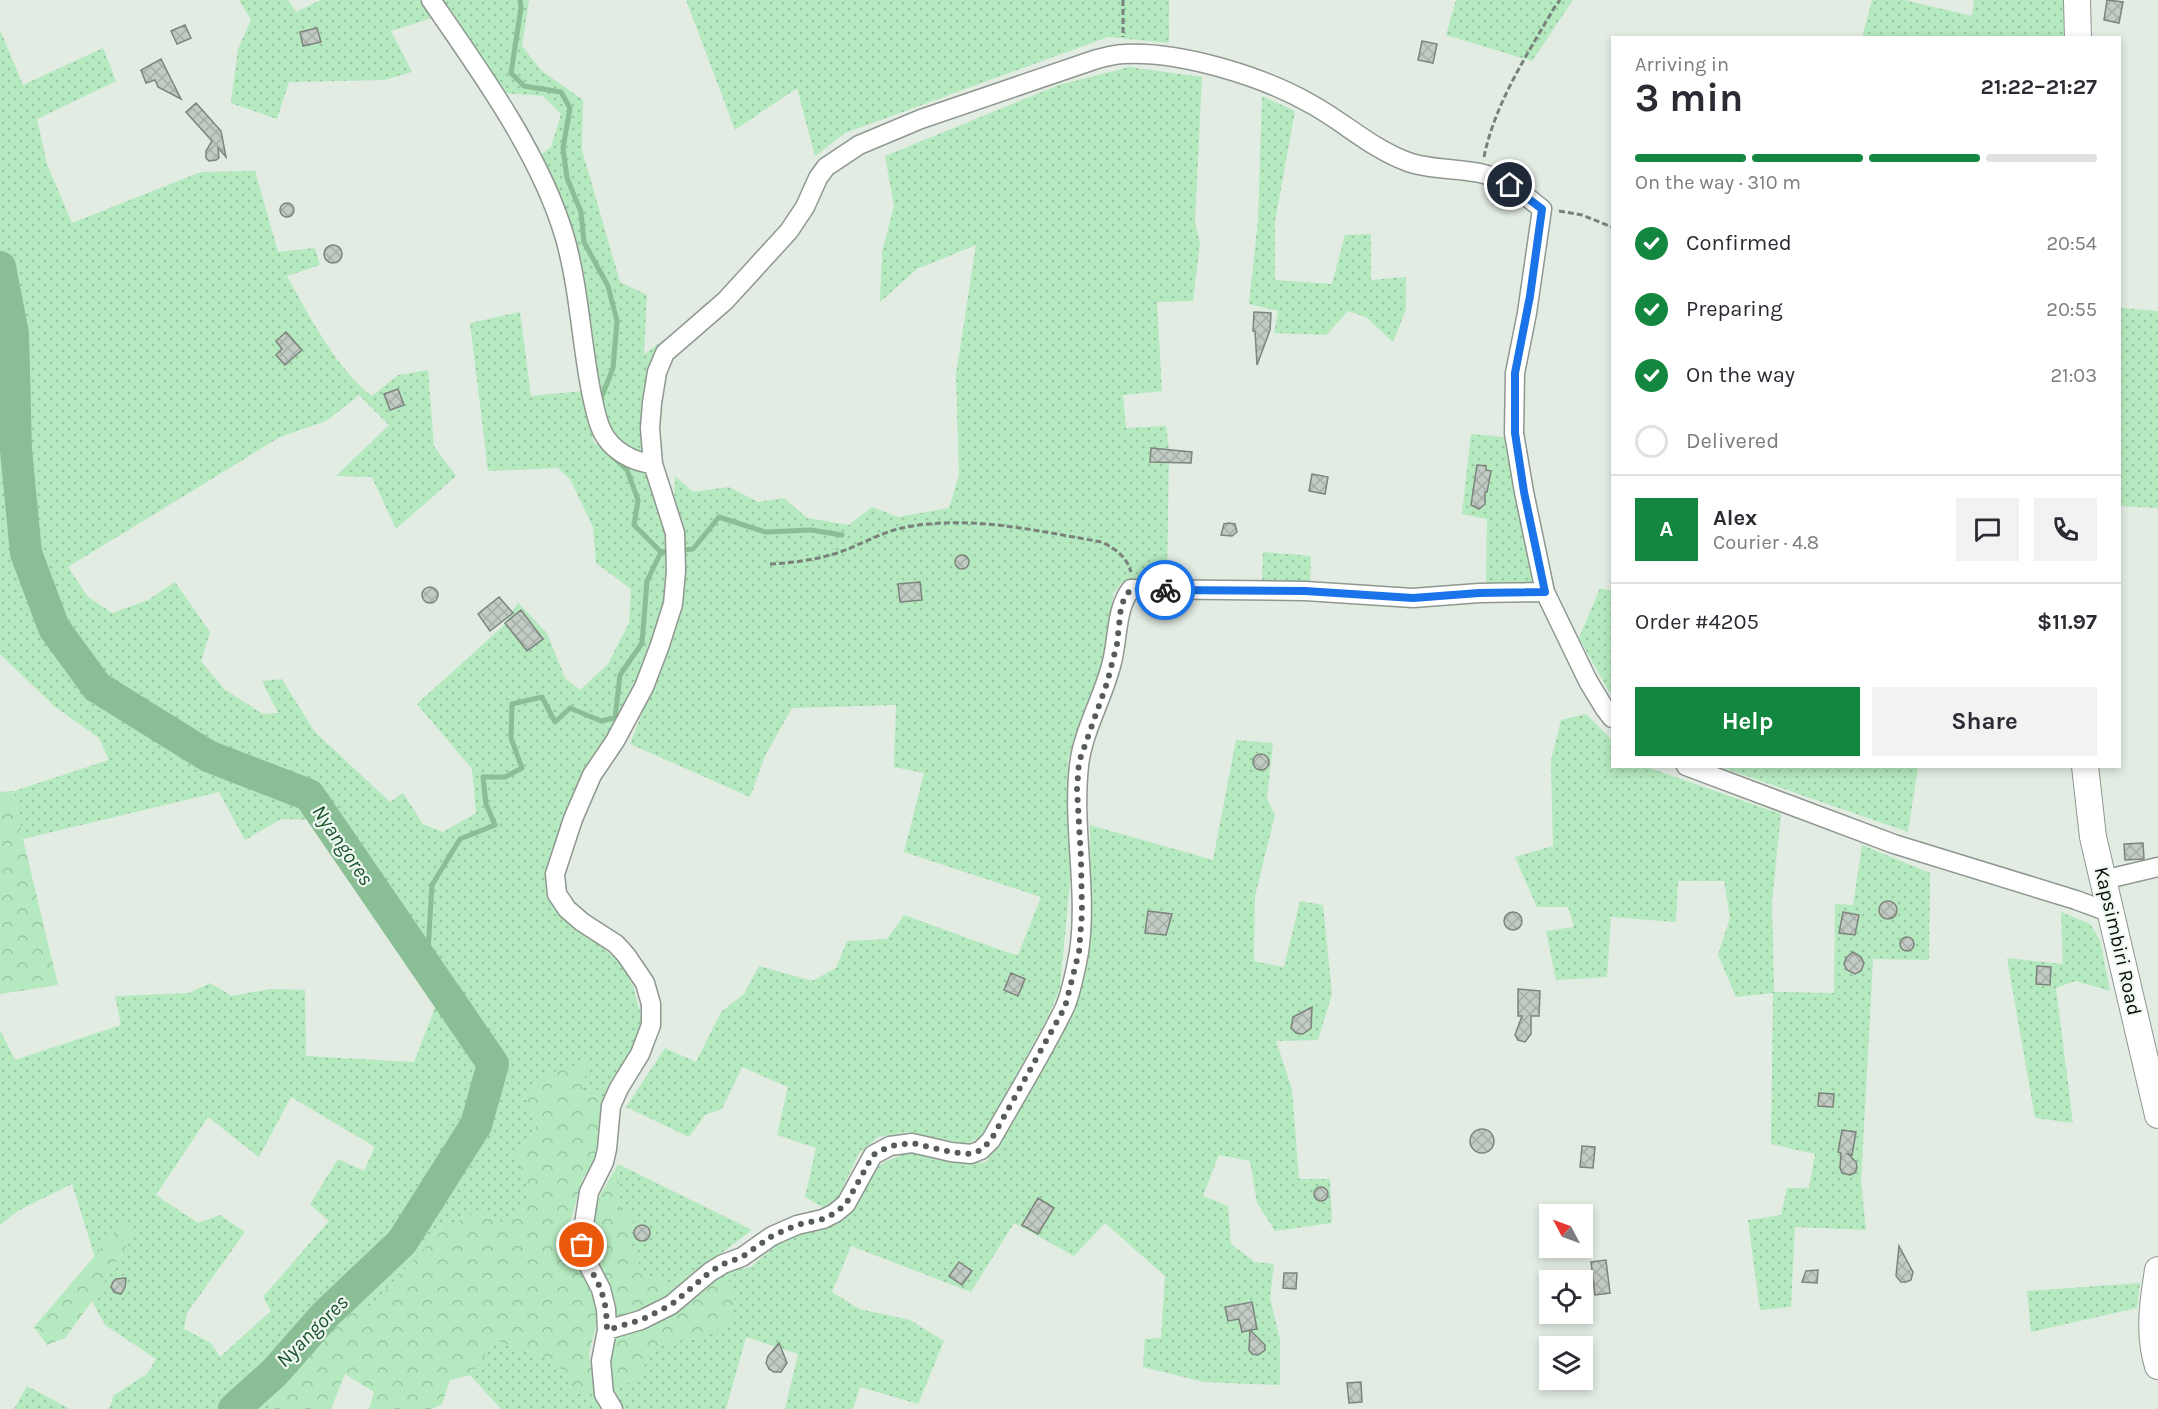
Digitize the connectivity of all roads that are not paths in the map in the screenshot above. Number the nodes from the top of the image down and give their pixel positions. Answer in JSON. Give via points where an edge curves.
{"nodes":[{"id":1,"x":431,"y":0,"type":"edge"},
{"id":2,"x":2077,"y":0,"type":"edge"},
{"id":3,"x":2078,"y":36,"type":"edge"},
{"id":4,"x":653,"y":464,"type":"junction"},
{"id":5,"x":1545,"y":592,"type":"junction"},
{"id":6,"x":1611,"y":717,"type":"edge"},
{"id":7,"x":1691,"y":768,"type":"edge"},
{"id":8,"x":2085,"y":768,"type":"edge"},
{"id":9,"x":2158,"y":867,"type":"edge"},
{"id":10,"x":2103,"y":880,"type":"junction"},
{"id":11,"x":2111,"y":913,"type":"junction"},
{"id":12,"x":2158,"y":1115,"type":"edge"},
{"id":13,"x":2158,"y":1270,"type":"edge"},
{"id":14,"x":607,"y":1330,"type":"junction"},
{"id":15,"x":2158,"y":1366,"type":"edge"},
{"id":16,"x":613,"y":1409,"type":"edge"}],
"edges":[{"from":1,"to":4,"type":"street","via":[[527,148],[554,208],[574,279],[601,430],[623,454]]},
{"from":2,"to":3,"type":"street"},
{"from":4,"to":5,"type":"street","via":[[651,403],[665,353],[725,301],[789,231],[826,167],[859,145],[921,119],[1097,59],[1123,54],[1180,58],[1211,64],[1276,87],[1408,162],[1481,173],[1510,185],[1542,209],[1515,373],[1515,433]]},
{"from":4,"to":14,"type":"street","via":[[675,533],[673,604],[644,687],[592,775],[555,874],[558,894],[567,909],[626,955],[645,983],[651,1004],[651,1024],[640,1054],[611,1106],[607,1149],[589,1192],[584,1224],[582,1245],[601,1289]]},
{"from":5,"to":6,"type":"street","via":[[1588,681]]},
{"from":5,"to":14,"type":"street","via":[[1413,598],[1305,591],[1131,589],[1121,607],[1107,683],[1079,762],[1079,952],[1065,1007],[991,1140],[970,1154],[912,1143],[890,1146],[873,1155],[846,1204],[835,1213],[772,1236],[742,1257],[710,1272],[671,1305],[641,1320]]},
{"from":7,"to":11,"type":"street","via":[[1894,844]]},
{"from":8,"to":10,"type":"street","name":"Kapsimbiri Road","via":[[2093,837]]},
{"from":9,"to":10,"type":"street"},
{"from":10,"to":11,"type":"street","name":"Kapsimbiri Road"},
{"from":11,"to":12,"type":"street","name":"Kapsimbiri Road"},
{"from":13,"to":15,"type":"street","via":[[2152,1330]]},
{"from":14,"to":16,"type":"street","via":[[601,1361],[604,1394]]}]}
